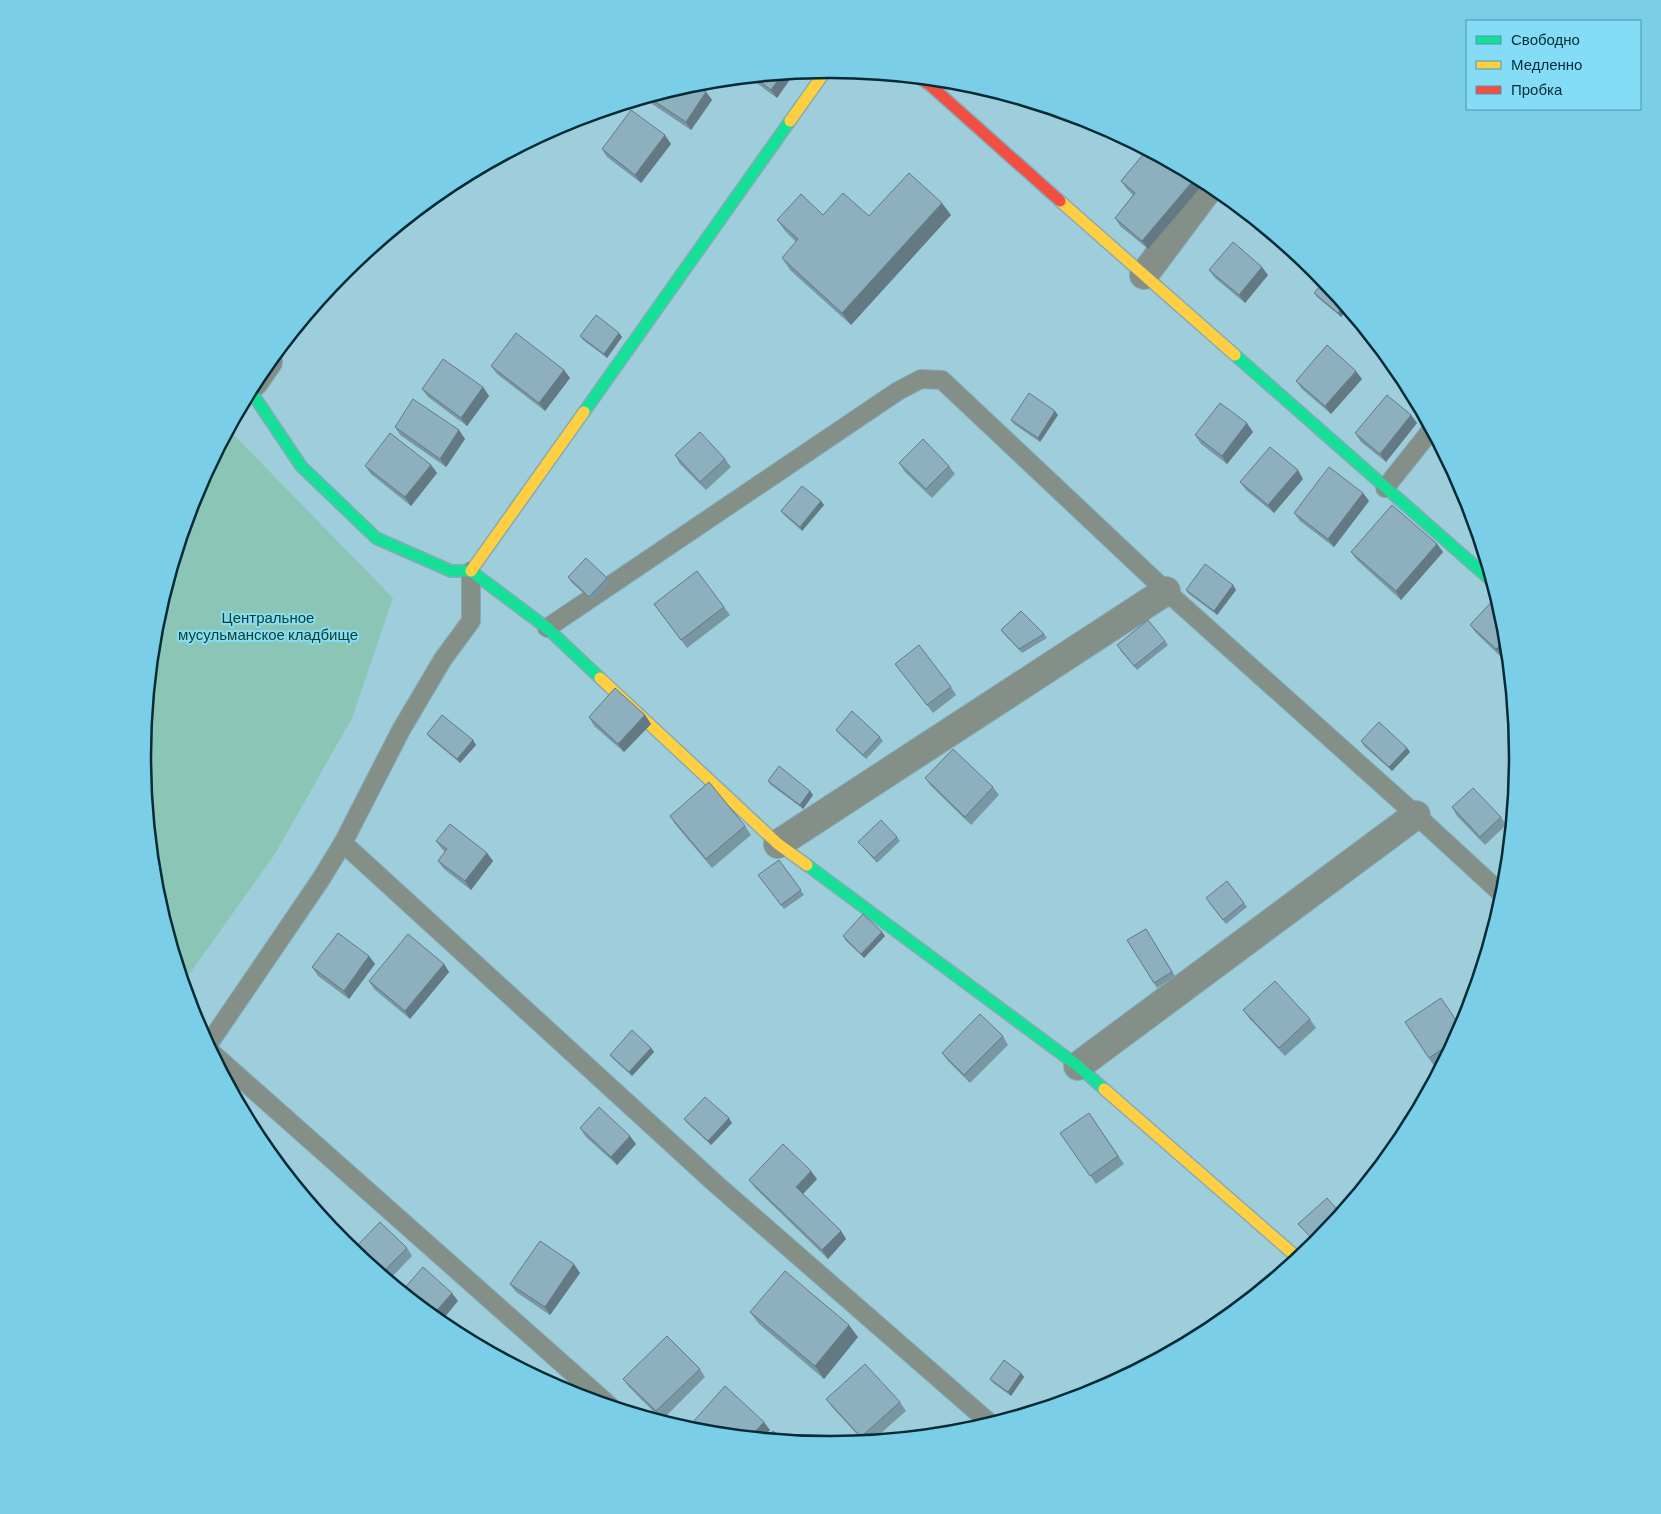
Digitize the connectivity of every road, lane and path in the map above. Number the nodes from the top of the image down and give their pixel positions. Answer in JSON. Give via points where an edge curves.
{"nodes":[{"id":1,"x":820,"y":78,"type":"edge"},
{"id":2,"x":933,"y":86,"type":"edge"},
{"id":3,"x":1207,"y":191,"type":"edge"},
{"id":4,"x":1144,"y":275,"type":"junction"},
{"id":5,"x":255,"y":397,"type":"edge"},
{"id":6,"x":1428,"y":434,"type":"edge"},
{"id":7,"x":1385,"y":488,"type":"junction"},
{"id":8,"x":471,"y":571,"type":"junction"},
{"id":9,"x":1485,"y":575,"type":"edge"},
{"id":10,"x":1166,"y":591,"type":"junction"},
{"id":11,"x":547,"y":628,"type":"junction"},
{"id":12,"x":1416,"y":815,"type":"junction"},
{"id":13,"x":343,"y":844,"type":"junction"},
{"id":14,"x":778,"y":844,"type":"junction"},
{"id":15,"x":1497,"y":890,"type":"edge"},
{"id":16,"x":212,"y":1038,"type":"edge"},
{"id":17,"x":224,"y":1063,"type":"edge"},
{"id":18,"x":1078,"y":1066,"type":"junction"},
{"id":19,"x":1293,"y":1254,"type":"edge"},
{"id":20,"x":597,"y":1395,"type":"edge"},
{"id":21,"x":984,"y":1418,"type":"edge"}],
"edges":[{"from":1,"to":8,"type":"street"},
{"from":2,"to":4,"type":"street"},
{"from":3,"to":4,"type":"street"},
{"from":4,"to":7,"type":"street"},
{"from":5,"to":8,"type":"street","via":[[301,466],[376,538],[451,571]]},
{"from":6,"to":7,"type":"lane"},
{"from":7,"to":9,"type":"street"},
{"from":8,"to":11,"type":"street"},
{"from":8,"to":13,"type":"lane","via":[[471,621],[443,659],[401,730]]},
{"from":10,"to":11,"type":"lane","via":[[942,380],[921,379],[898,391]]},
{"from":10,"to":12,"type":"lane"},
{"from":10,"to":14,"type":"street"},
{"from":11,"to":14,"type":"street"},
{"from":12,"to":15,"type":"lane"},
{"from":12,"to":18,"type":"street"},
{"from":13,"to":16,"type":"lane"},
{"from":13,"to":21,"type":"lane","via":[[717,1185]]},
{"from":14,"to":18,"type":"street"},
{"from":17,"to":20,"type":"lane"},
{"from":18,"to":19,"type":"street"}]}
